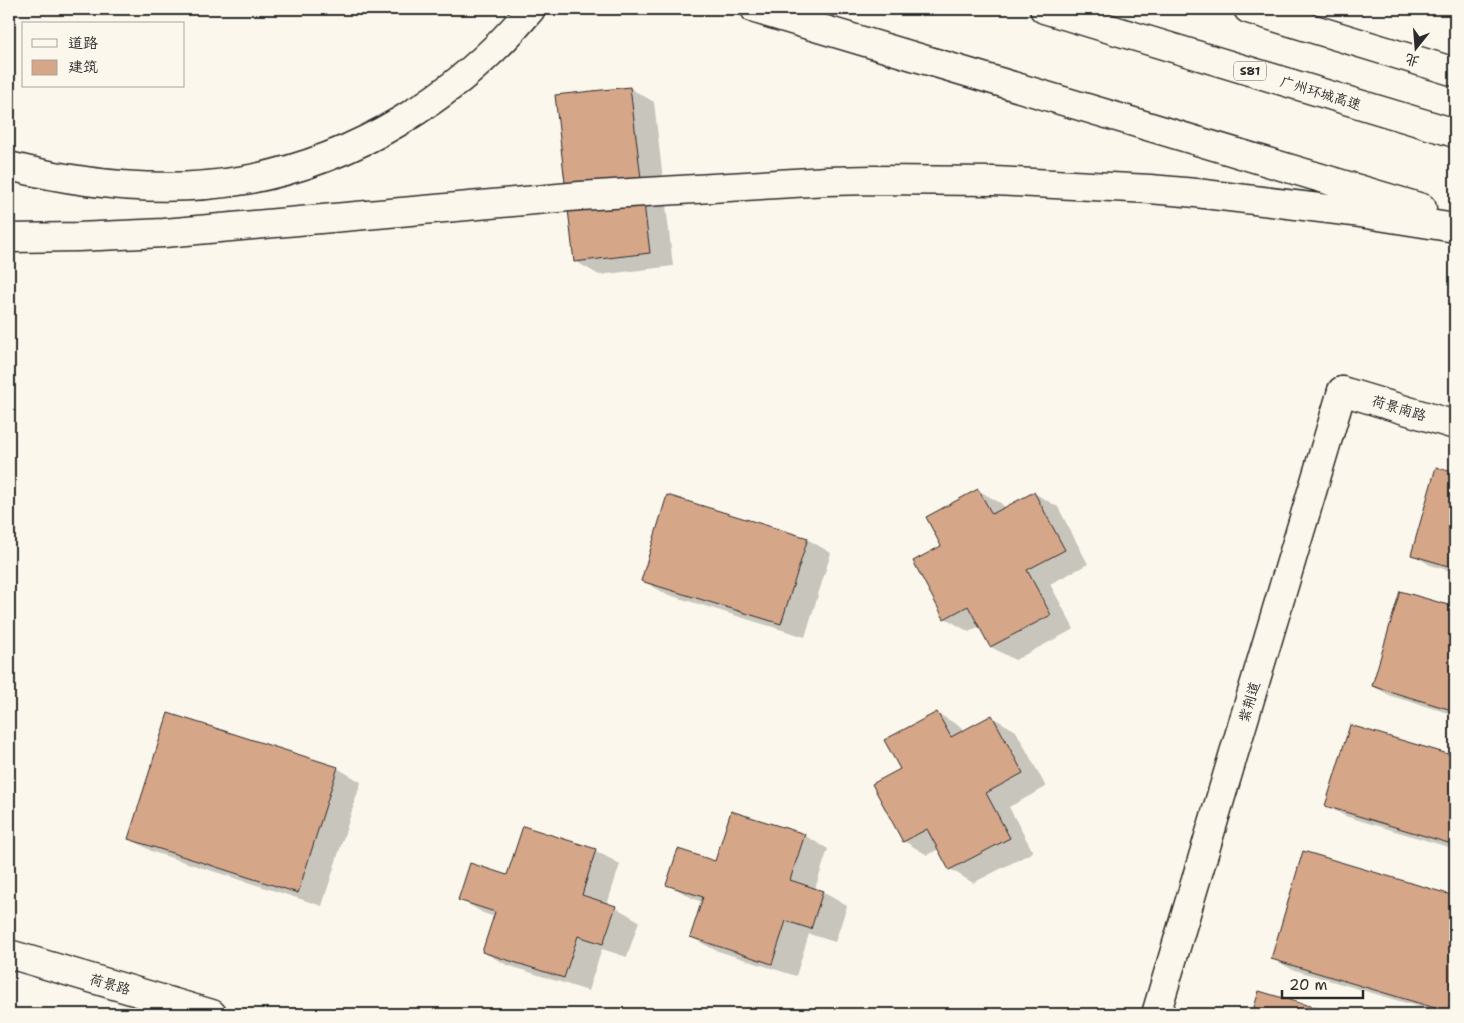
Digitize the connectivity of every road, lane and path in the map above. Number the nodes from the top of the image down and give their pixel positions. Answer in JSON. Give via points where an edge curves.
{"nodes":[{"id":1,"x":531,"y":9,"type":"edge"},
{"id":2,"x":755,"y":9,"type":"edge"},
{"id":3,"x":1044,"y":9,"type":"edge"},
{"id":4,"x":1248,"y":9,"type":"edge"},
{"id":5,"x":1455,"y":72,"type":"edge"},
{"id":6,"x":1455,"y":133,"type":"edge"},
{"id":7,"x":9,"y":166,"type":"edge"},
{"id":8,"x":1455,"y":218,"type":"edge"},
{"id":9,"x":1455,"y":228,"type":"edge"},
{"id":10,"x":9,"y":238,"type":"edge"},
{"id":11,"x":1342,"y":391,"type":"joint"},
{"id":12,"x":1455,"y":426,"type":"edge"},
{"id":13,"x":9,"y":954,"type":"edge"},
{"id":14,"x":212,"y":1014,"type":"edge"},
{"id":15,"x":1156,"y":1014,"type":"edge"}],
"edges":[{"from":1,"to":7,"type":"main road","via":[[497,47],[444,92],[390,127],[305,165],[245,180],[176,187],[75,180]]},
{"from":2,"to":8,"type":"main road"},
{"from":3,"to":6,"type":"main road","name":"广州环城高速","number":"S81"},
{"from":4,"to":5,"type":"main road"},
{"from":9,"to":10,"type":"main road","via":[[1196,193],[994,181],[890,180],[580,196],[164,233]]},
{"from":11,"to":12,"type":"main road","name":"荷景南路"},
{"from":11,"to":15,"type":"main road","name":"紫荆道"},
{"from":13,"to":14,"type":"main road","name":"荷景路"}]}
